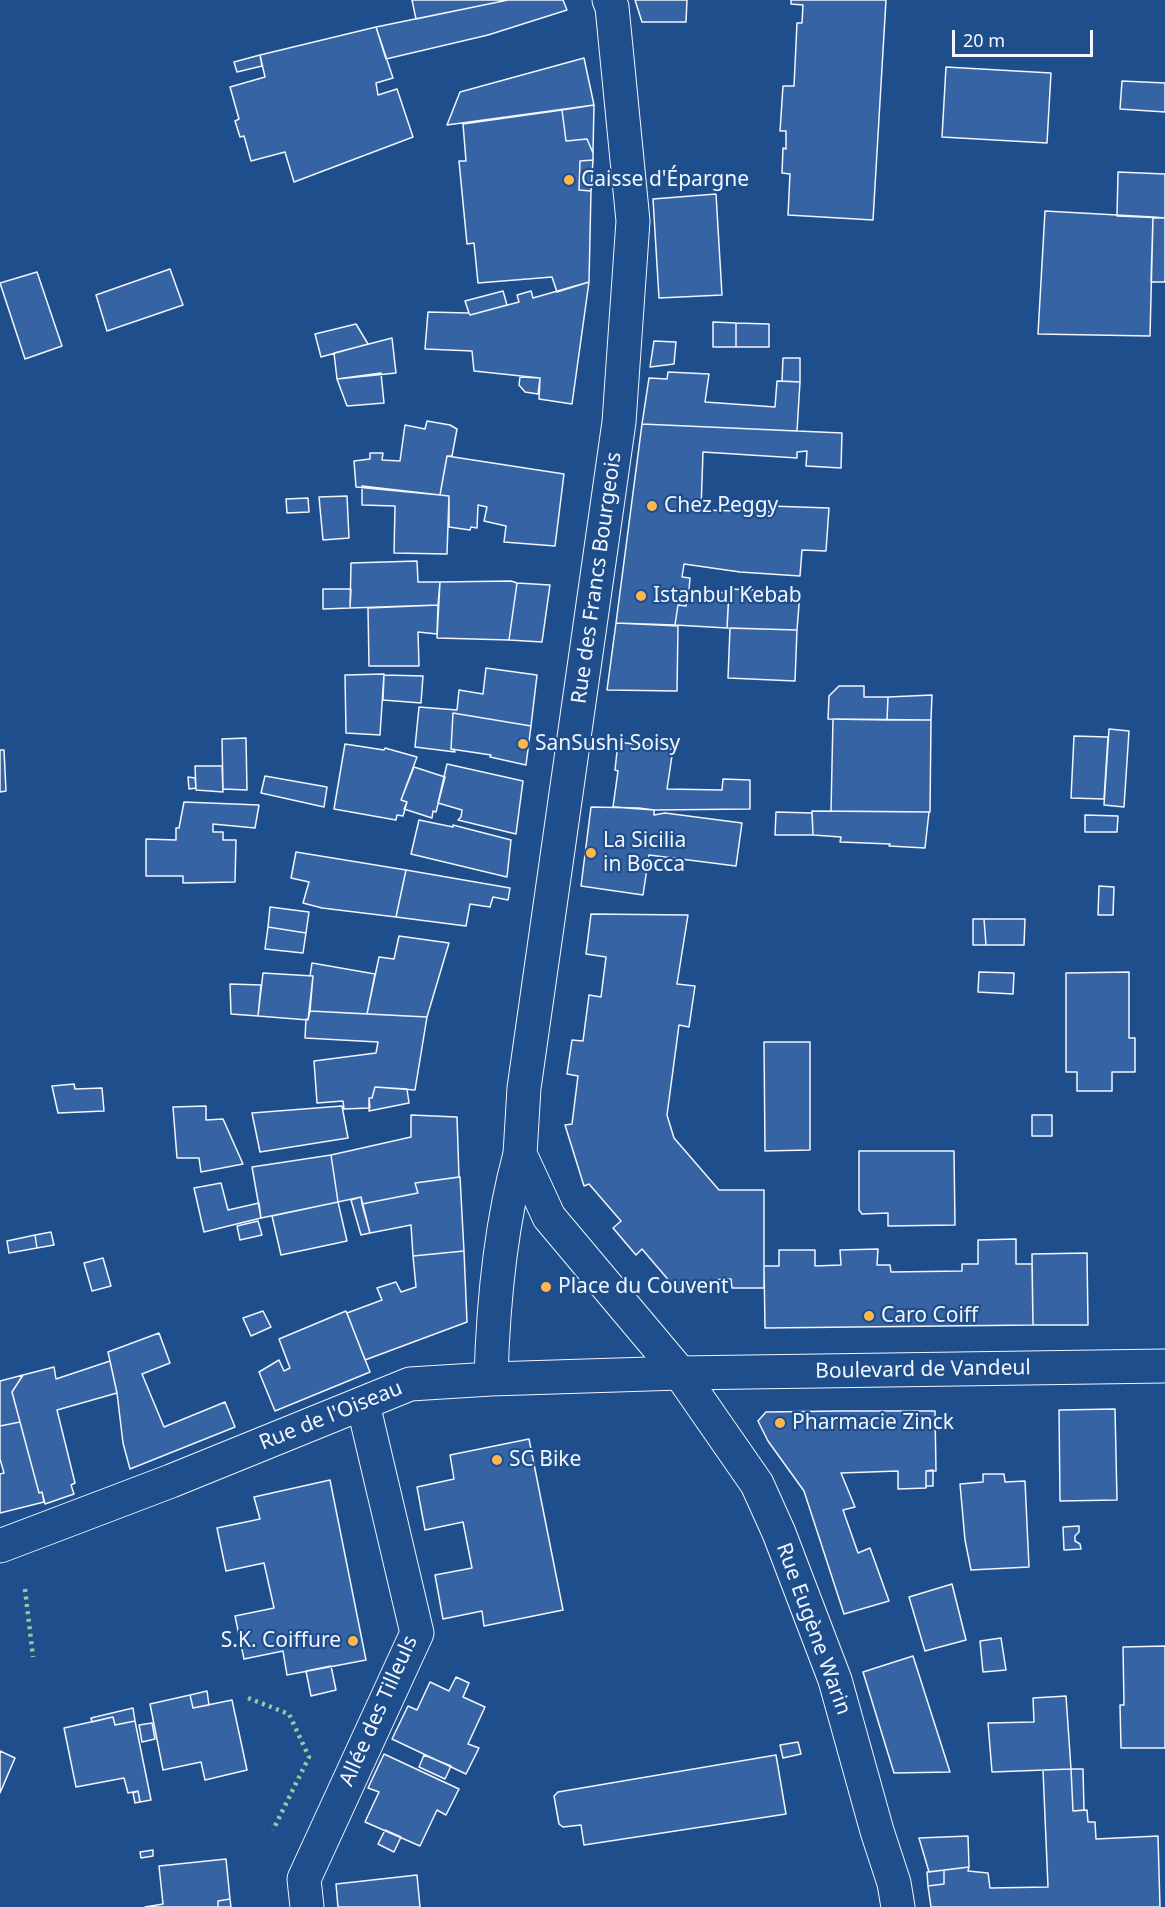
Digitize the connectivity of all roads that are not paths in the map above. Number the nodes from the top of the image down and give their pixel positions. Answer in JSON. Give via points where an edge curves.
{"nodes":[{"id":1,"x":609,"y":0,"type":"edge"},
{"id":2,"x":519,"y":1154,"type":"junction"},
{"id":3,"x":1165,"y":1366,"type":"edge"},
{"id":4,"x":680,"y":1373,"type":"junction"},
{"id":5,"x":491,"y":1379,"type":"junction"},
{"id":6,"x":363,"y":1404,"type":"junction"},
{"id":7,"x":0,"y":1546,"type":"edge"},
{"id":8,"x":307,"y":1907,"type":"edge"},
{"id":9,"x":898,"y":1907,"type":"edge"}],
"edges":[{"from":1,"to":2,"type":"main road","name":"Rue des Francs Bourgeois","via":[[633,221],[619,422],[524,1089]]},
{"from":2,"to":4,"type":"main road","name":"Rue des Francs Bourgeois","via":[[549,1217]]},
{"from":2,"to":5,"type":"main road","name":"Rue des Francs Bourgeois","via":[[498,1266]]},
{"from":3,"to":4,"type":"main road","name":"Boulevard de Vandeul"},
{"from":4,"to":5,"type":"main road","name":"Rue de l'Oiseau"},
{"from":4,"to":9,"type":"main road","name":"Rue Eugène Warin","via":[[757,1484],[779,1533],[835,1680]]},
{"from":5,"to":6,"type":"main road","name":"Rue de l'Oiseau","via":[[410,1384]]},
{"from":6,"to":7,"type":"main road","name":"Rue de l'Oiseau"},
{"from":6,"to":8,"type":"main road","name":"Allée des Tilleuls","via":[[417,1634],[304,1879]]}]}
